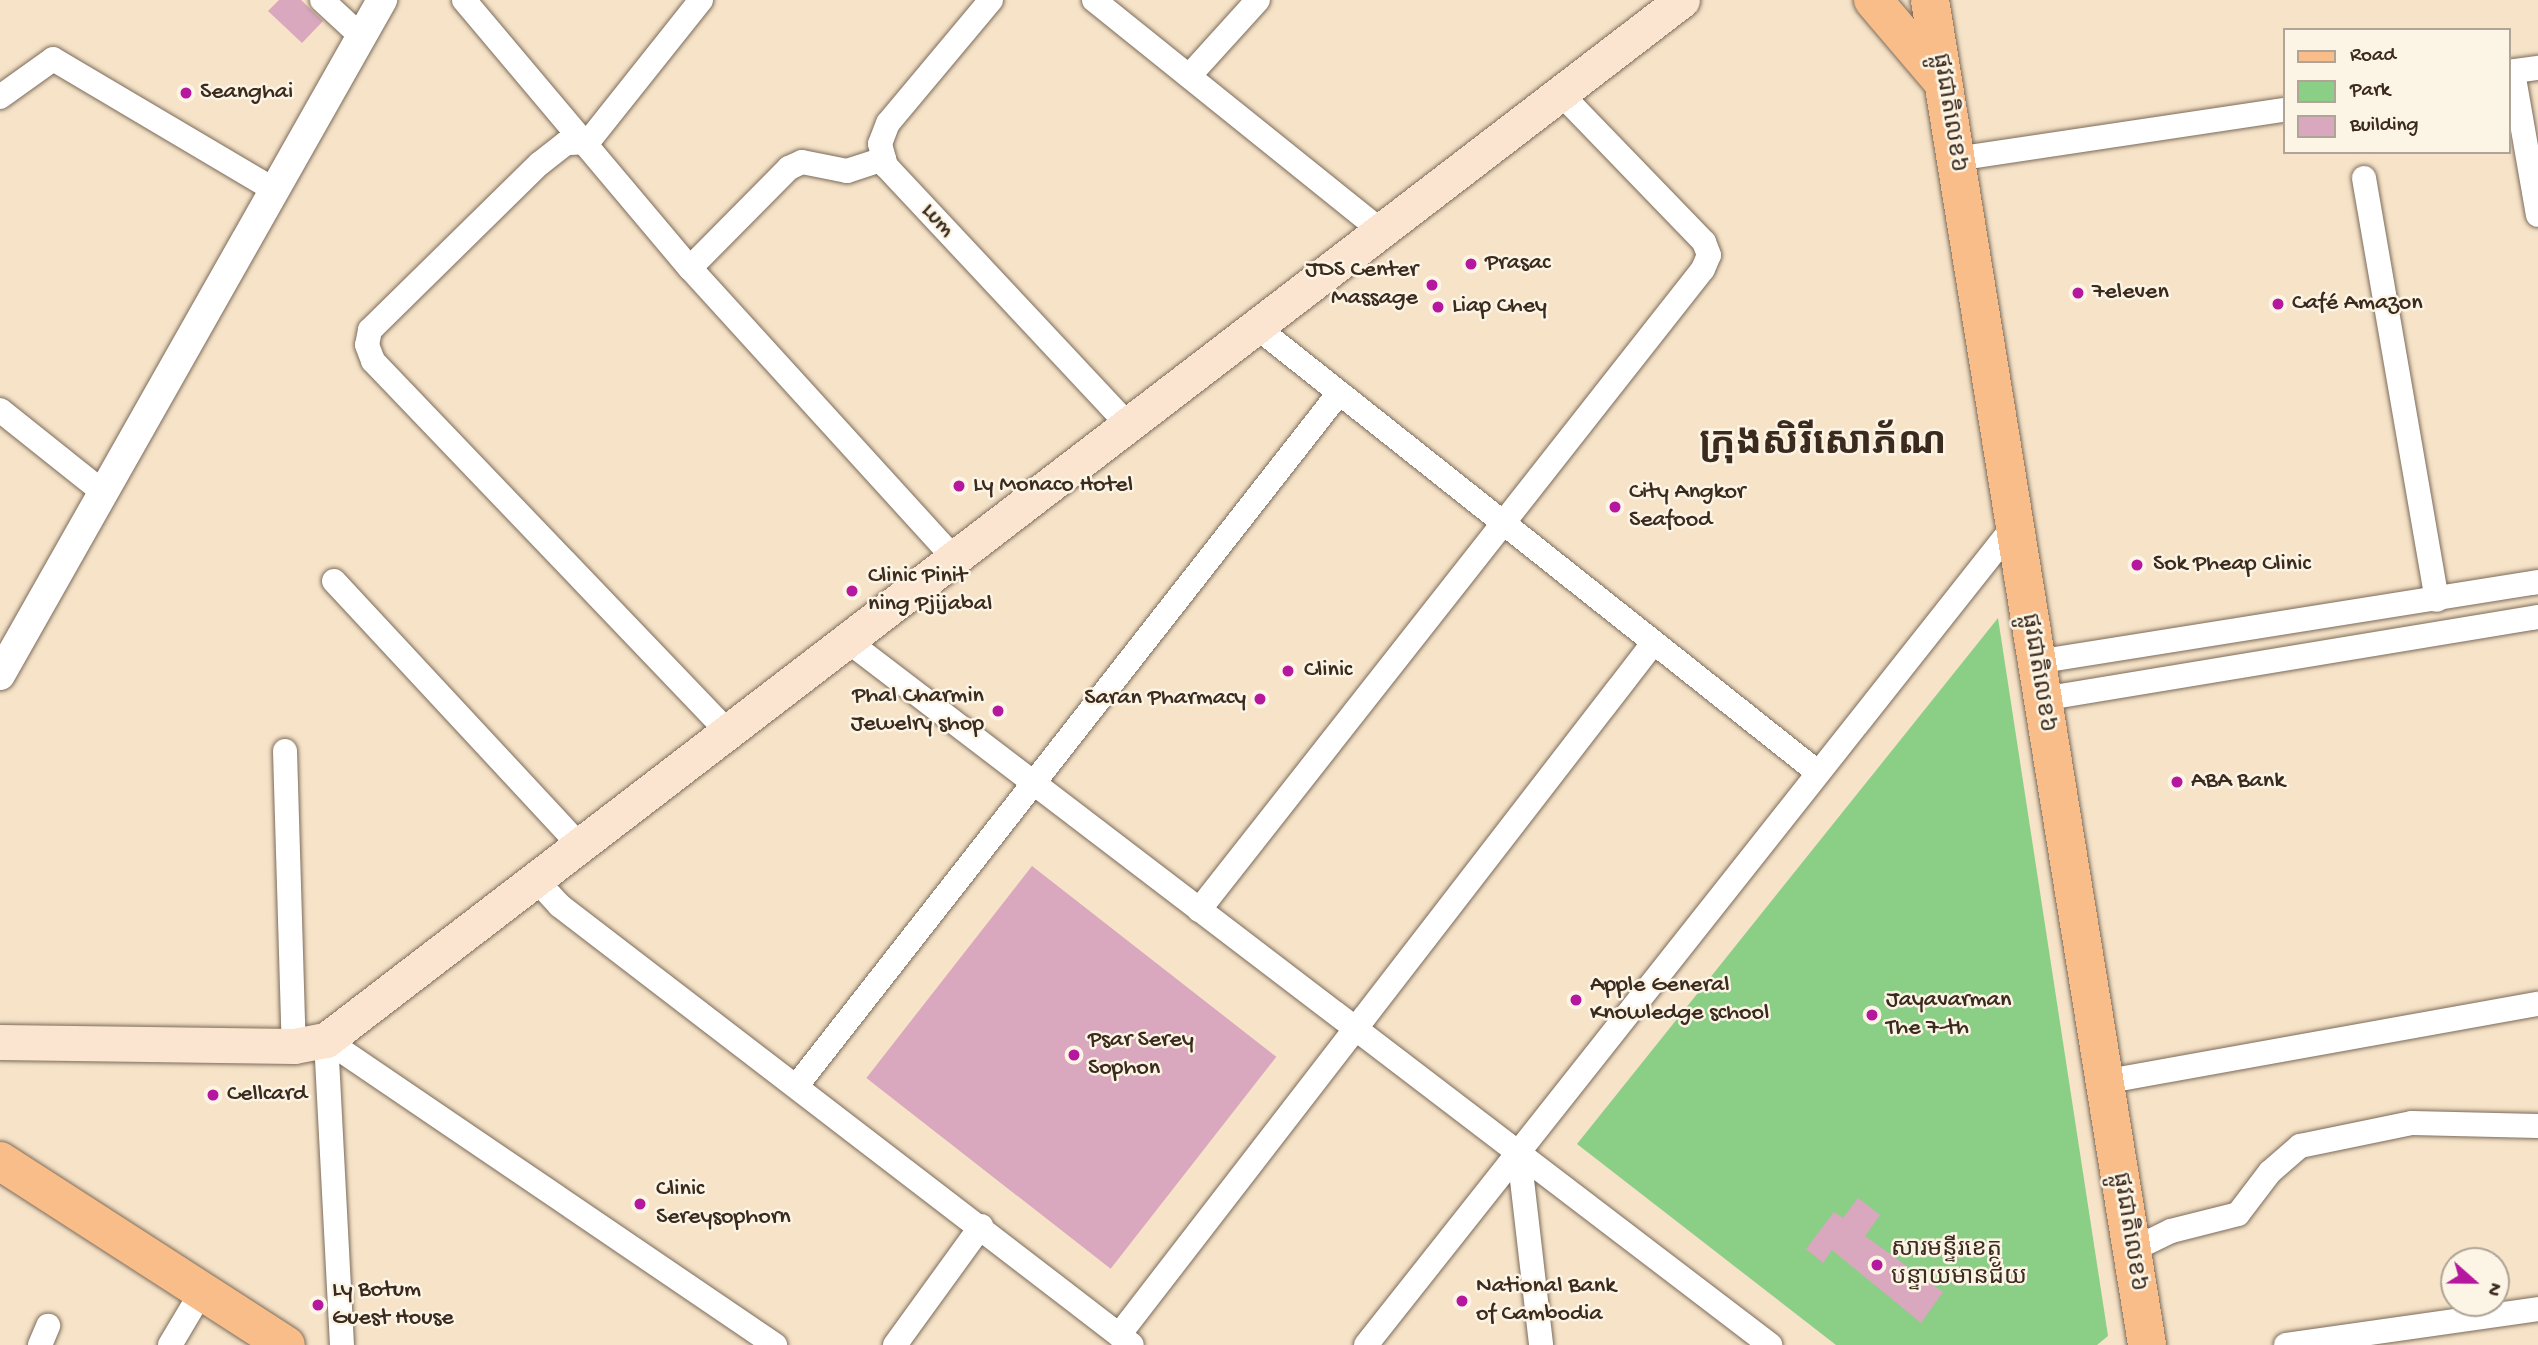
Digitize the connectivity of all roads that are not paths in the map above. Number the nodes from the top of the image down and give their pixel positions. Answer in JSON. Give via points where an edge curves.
{"nodes":[{"id":1,"x":322,"y":0,"type":"edge"},
{"id":2,"x":382,"y":0,"type":"edge"},
{"id":3,"x":464,"y":0,"type":"edge"},
{"id":4,"x":701,"y":0,"type":"edge"},
{"id":5,"x":991,"y":0,"type":"edge"},
{"id":6,"x":1094,"y":0,"type":"edge"},
{"id":7,"x":1258,"y":0,"type":"edge"},
{"id":8,"x":1682,"y":0,"type":"edge"},
{"id":9,"x":1873,"y":0,"type":"edge"},
{"id":10,"x":1930,"y":0,"type":"edge"},
{"id":11,"x":363,"y":38,"type":"junction"},
{"id":12,"x":2538,"y":68,"type":"edge"},
{"id":13,"x":2510,"y":72,"type":"edge"},
{"id":14,"x":1190,"y":75,"type":"junction"},
{"id":15,"x":1942,"y":82,"type":"junction"},
{"id":16,"x":1563,"y":96,"type":"junction"},
{"id":17,"x":0,"y":97,"type":"edge"},
{"id":18,"x":2282,"y":110,"type":"edge"},
{"id":19,"x":588,"y":142,"type":"junction"},
{"id":20,"x":884,"y":159,"type":"junction"},
{"id":21,"x":1955,"y":159,"type":"junction"},
{"id":22,"x":2364,"y":178,"type":"dead end"},
{"id":23,"x":276,"y":191,"type":"junction"},
{"id":24,"x":2538,"y":215,"type":"edge"},
{"id":25,"x":1384,"y":233,"type":"junction"},
{"id":26,"x":690,"y":268,"type":"junction"},
{"id":27,"x":1259,"y":330,"type":"junction"},
{"id":28,"x":1339,"y":393,"type":"junction"},
{"id":29,"x":0,"y":410,"type":"edge"},
{"id":30,"x":1130,"y":427,"type":"junction"},
{"id":31,"x":104,"y":493,"type":"junction"},
{"id":32,"x":1503,"y":519,"type":"junction"},
{"id":33,"x":2014,"y":526,"type":"junction"},
{"id":34,"x":956,"y":560,"type":"junction"},
{"id":35,"x":334,"y":581,"type":"dead end"},
{"id":36,"x":2538,"y":582,"type":"edge"},
{"id":37,"x":2437,"y":600,"type":"junction"},
{"id":38,"x":2538,"y":617,"type":"edge"},
{"id":39,"x":849,"y":642,"type":"junction"},
{"id":40,"x":1654,"y":642,"type":"junction"},
{"id":41,"x":0,"y":676,"type":"edge"},
{"id":42,"x":2039,"y":680,"type":"junction"},
{"id":43,"x":729,"y":733,"type":"junction"},
{"id":44,"x":285,"y":751,"type":"dead end"},
{"id":45,"x":1816,"y":771,"type":"junction"},
{"id":46,"x":1033,"y":783,"type":"junction"},
{"id":47,"x":580,"y":846,"type":"junction"},
{"id":48,"x":536,"y":880,"type":"junction"},
{"id":49,"x":1199,"y":910,"type":"junction"},
{"id":50,"x":2538,"y":1004,"type":"edge"},
{"id":51,"x":1359,"y":1031,"type":"junction"},
{"id":52,"x":0,"y":1042,"type":"edge"},
{"id":53,"x":310,"y":1043,"type":"junction"},
{"id":54,"x":2103,"y":1082,"type":"junction"},
{"id":55,"x":798,"y":1084,"type":"junction"},
{"id":56,"x":2538,"y":1126,"type":"edge"},
{"id":57,"x":1519,"y":1154,"type":"junction"},
{"id":58,"x":0,"y":1161,"type":"edge"},
{"id":59,"x":981,"y":1226,"type":"junction"},
{"id":60,"x":2132,"y":1250,"type":"junction"},
{"id":61,"x":202,"y":1291,"type":"junction"},
{"id":62,"x":2538,"y":1309,"type":"edge"},
{"id":63,"x":1126,"y":1340,"type":"edge"},
{"id":64,"x":170,"y":1345,"type":"edge"},
{"id":65,"x":286,"y":1345,"type":"edge"},
{"id":66,"x":342,"y":1345,"type":"edge"},
{"id":67,"x":775,"y":1345,"type":"edge"},
{"id":68,"x":894,"y":1345,"type":"edge"},
{"id":69,"x":1366,"y":1345,"type":"edge"},
{"id":70,"x":1541,"y":1345,"type":"edge"},
{"id":71,"x":1770,"y":1345,"type":"edge"},
{"id":72,"x":2147,"y":1345,"type":"edge"},
{"id":73,"x":2286,"y":1345,"type":"edge"}],
"edges":[{"from":1,"to":11,"type":"street"},
{"from":2,"to":11,"type":"street"},
{"from":3,"to":19,"type":"street"},
{"from":4,"to":19,"type":"street"},
{"from":5,"to":20,"type":"street","via":[[909,91],[880,144]]},
{"from":6,"to":14,"type":"street"},
{"from":7,"to":14,"type":"street"},
{"from":8,"to":16,"type":"main road"},
{"from":9,"to":15,"type":"main road"},
{"from":10,"to":15,"type":"main road","name":"ផ្លូវជាតិលេខ៦"},
{"from":11,"to":23,"type":"street"},
{"from":12,"to":13,"type":"street"},
{"from":13,"to":24,"type":"street"},
{"from":14,"to":25,"type":"street"},
{"from":15,"to":21,"type":"main road","name":"ផ្លូវជាតិលេខ៦"},
{"from":16,"to":25,"type":"main road"},
{"from":16,"to":32,"type":"street","via":[[1704,242],[1709,255]]},
{"from":17,"to":23,"type":"street","via":[[53,59]]},
{"from":18,"to":21,"type":"street"},
{"from":19,"to":26,"type":"street"},
{"from":19,"to":43,"type":"street","via":[[566,143],[539,164],[370,330],[367,345],[373,361]]},
{"from":20,"to":26,"type":"street","via":[[847,171],[802,162],[789,168]]},
{"from":20,"to":30,"type":"street","name":"Lum"},
{"from":21,"to":33,"type":"main road","name":"ផ្លូវជាតិលេខ៦"},
{"from":22,"to":37,"type":"street"},
{"from":23,"to":31,"type":"street"},
{"from":25,"to":27,"type":"main road"},
{"from":26,"to":34,"type":"street"},
{"from":27,"to":28,"type":"street"},
{"from":27,"to":30,"type":"main road"},
{"from":28,"to":32,"type":"street"},
{"from":28,"to":46,"type":"street"},
{"from":29,"to":31,"type":"street"},
{"from":30,"to":34,"type":"main road"},
{"from":31,"to":41,"type":"street"},
{"from":32,"to":40,"type":"street"},
{"from":32,"to":49,"type":"street"},
{"from":33,"to":42,"type":"main road","name":"ផ្លូវជាតិលេខ៦"},
{"from":33,"to":45,"type":"street"},
{"from":34,"to":39,"type":"main road"},
{"from":35,"to":47,"type":"street"},
{"from":36,"to":37,"type":"street"},
{"from":37,"to":42,"type":"street"},
{"from":38,"to":42,"type":"street"},
{"from":39,"to":43,"type":"main road"},
{"from":39,"to":46,"type":"street"},
{"from":40,"to":45,"type":"street"},
{"from":40,"to":51,"type":"street"},
{"from":42,"to":54,"type":"main road","name":"ផ្លូវជាតិលេខ៦"},
{"from":43,"to":47,"type":"main road"},
{"from":44,"to":53,"type":"street"},
{"from":45,"to":57,"type":"street"},
{"from":46,"to":49,"type":"street"},
{"from":46,"to":55,"type":"street"},
{"from":47,"to":48,"type":"main road"},
{"from":48,"to":53,"type":"main road"},
{"from":48,"to":55,"type":"street","via":[[559,905]]},
{"from":49,"to":51,"type":"street"},
{"from":50,"to":54,"type":"street"},
{"from":51,"to":57,"type":"street"},
{"from":51,"to":63,"type":"street"},
{"from":52,"to":53,"type":"main road"},
{"from":53,"to":66,"type":"street"},
{"from":53,"to":67,"type":"street"},
{"from":54,"to":60,"type":"main road","name":"ផ្លូវជាតិលេខ៦"},
{"from":55,"to":59,"type":"street"},
{"from":56,"to":60,"type":"street","via":[[2412,1123],[2300,1146],[2270,1172],[2238,1214],[2171,1231]]},
{"from":57,"to":69,"type":"street"},
{"from":57,"to":70,"type":"street"},
{"from":57,"to":71,"type":"street"},
{"from":58,"to":61,"type":"main road"},
{"from":59,"to":63,"type":"street"},
{"from":59,"to":68,"type":"street"},
{"from":60,"to":72,"type":"main road","name":"ផ្លូវជាតិលេខ៦"},
{"from":61,"to":64,"type":"street"},
{"from":61,"to":65,"type":"main road"},
{"from":62,"to":73,"type":"street"}]}
